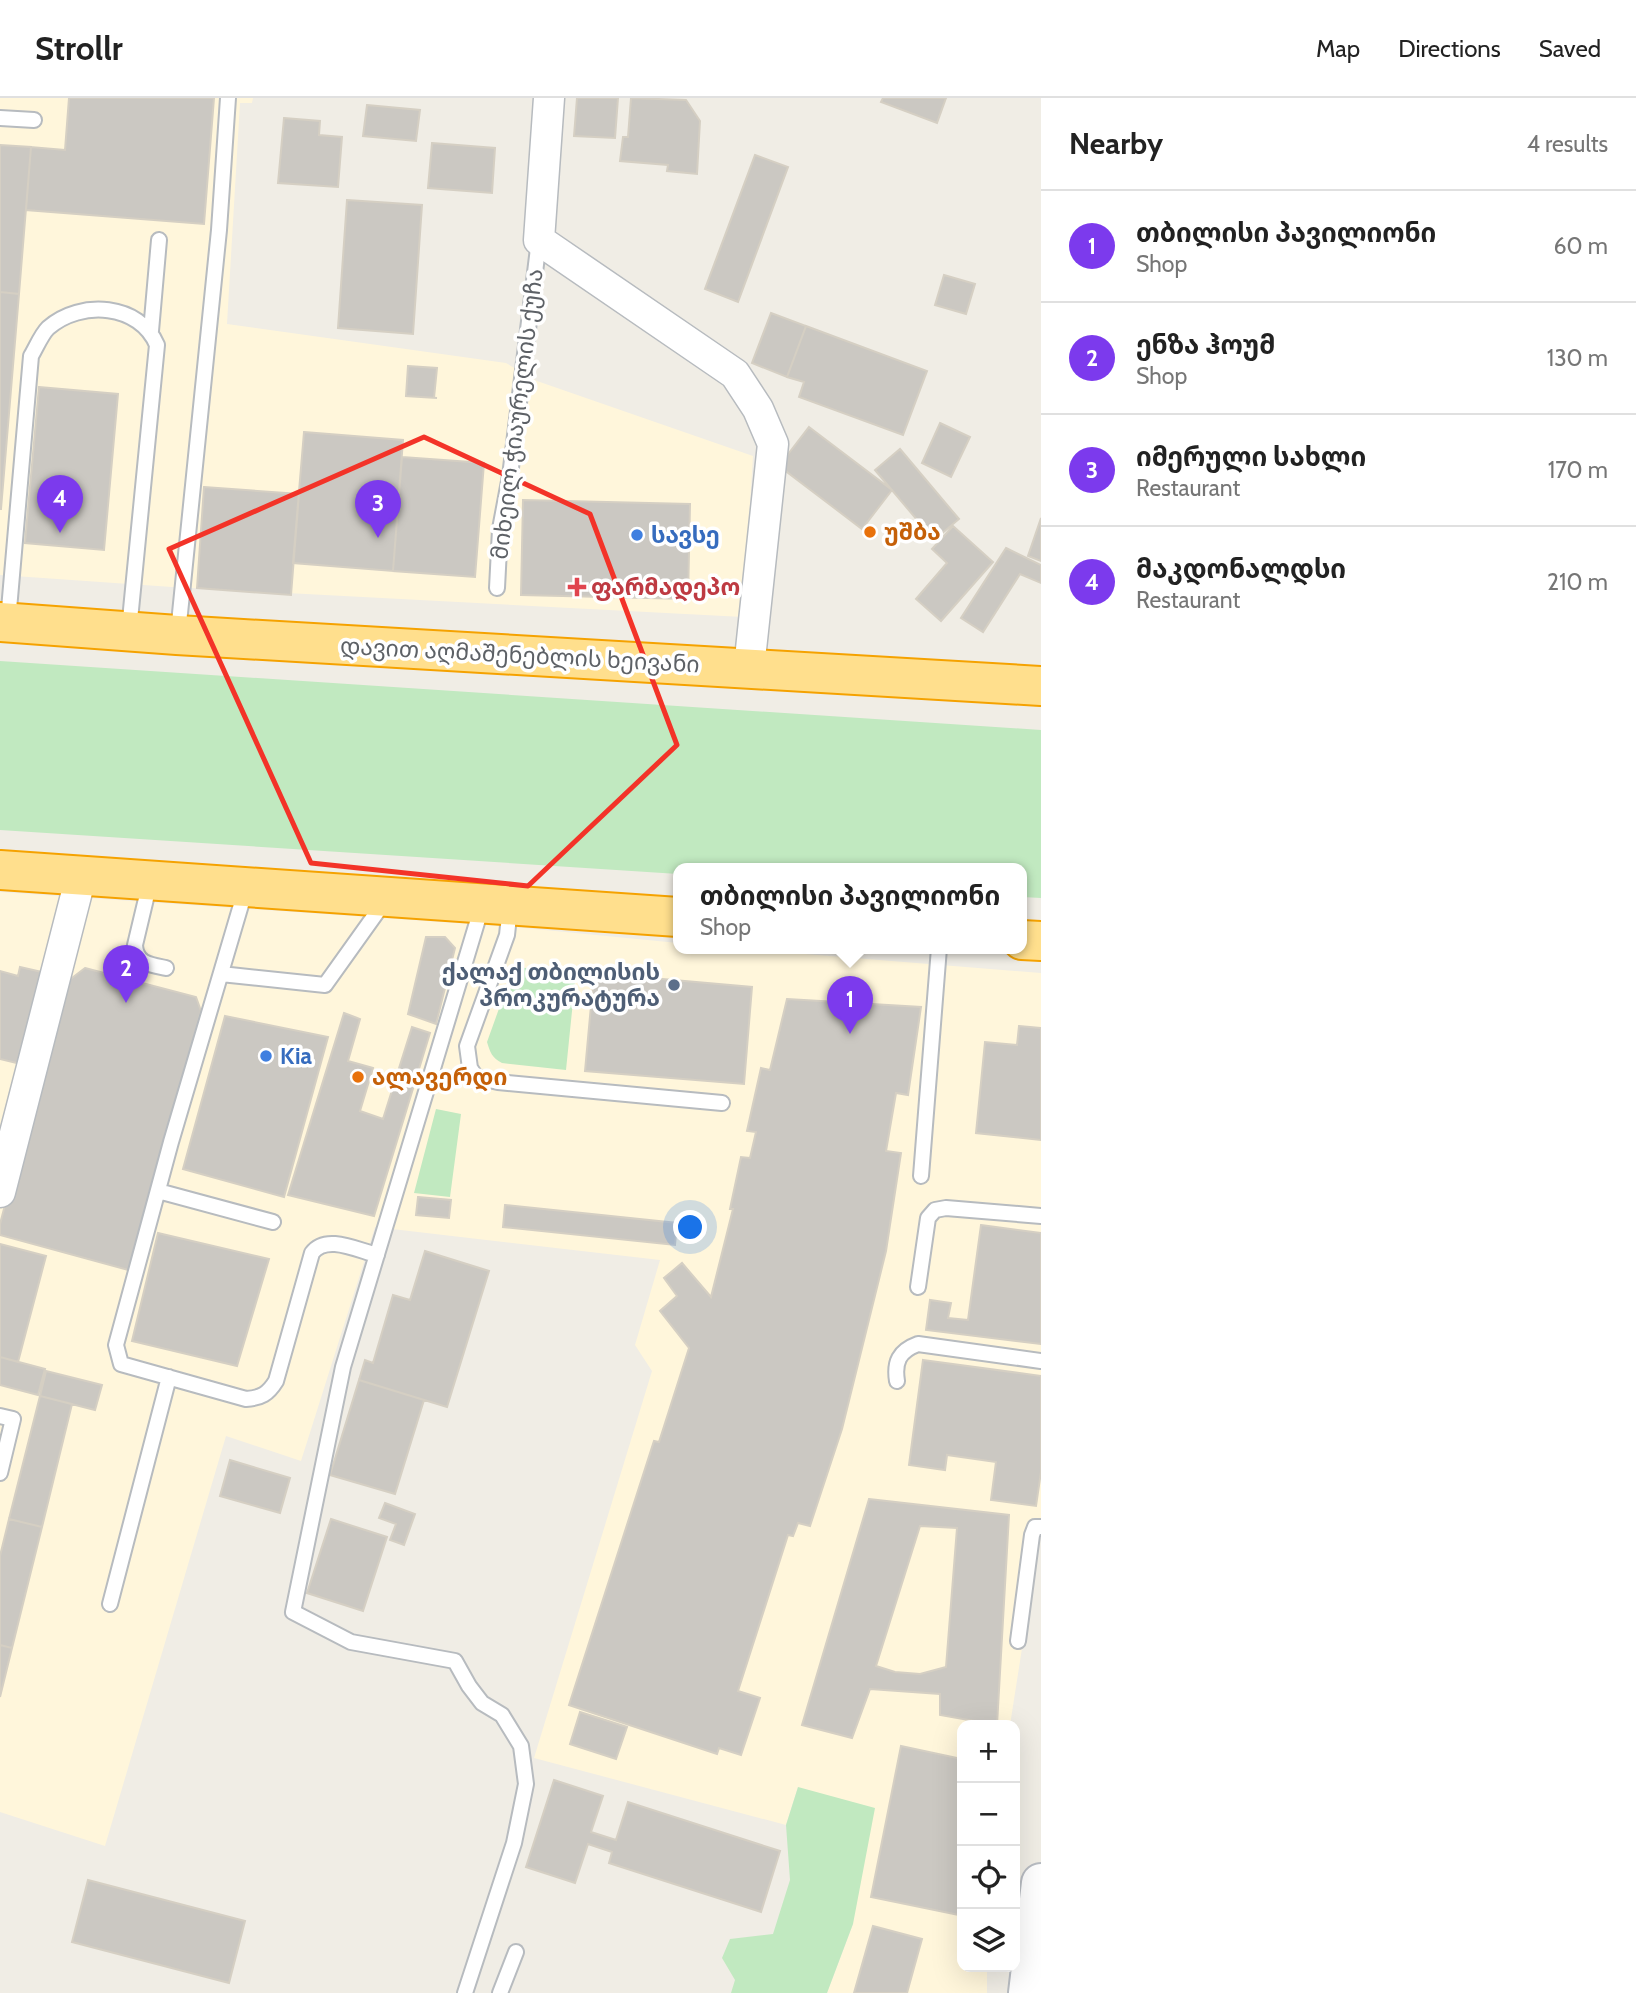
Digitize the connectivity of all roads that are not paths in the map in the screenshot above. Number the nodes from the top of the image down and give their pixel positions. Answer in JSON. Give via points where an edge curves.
{"nodes":[{"id":1,"x":228,"y":98,"type":"edge"},
{"id":2,"x":549,"y":98,"type":"edge"},
{"id":3,"x":0,"y":118,"type":"edge"},
{"id":4,"x":34,"y":120,"type":"dead end"},
{"id":5,"x":159,"y":240,"type":"dead end"},
{"id":6,"x":539,"y":240,"type":"junction"},
{"id":7,"x":151,"y":331,"type":"junction"},
{"id":8,"x":497,"y":588,"type":"dead end"},
{"id":9,"x":4,"y":623,"type":"edge"},
{"id":10,"x":129,"y":632,"type":"junction"},
{"id":11,"x":177,"y":635,"type":"junction"},
{"id":12,"x":749,"y":668,"type":"junction"},
{"id":13,"x":1041,"y":686,"type":"edge"},
{"id":14,"x":0,"y":870,"type":"edge"},
{"id":15,"x":81,"y":876,"type":"junction"},
{"id":16,"x":150,"y":881,"type":"junction"},
{"id":17,"x":247,"y":887,"type":"junction"},
{"id":18,"x":387,"y":898,"type":"junction"},
{"id":19,"x":496,"y":905,"type":"junction"},
{"id":20,"x":673,"y":917,"type":"edge"},
{"id":21,"x":939,"y":954,"type":"edge"},
{"id":22,"x":166,"y":968,"type":"dead end"},
{"id":23,"x":221,"y":974,"type":"junction"},
{"id":24,"x":722,"y":1102,"type":"dead end"},
{"id":25,"x":7,"y":1134,"type":"edge"},
{"id":26,"x":921,"y":1176,"type":"dead end"},
{"id":27,"x":158,"y":1191,"type":"junction"},
{"id":28,"x":0,"y":1192,"type":"edge"},
{"id":29,"x":1041,"y":1216,"type":"edge"},
{"id":30,"x":273,"y":1222,"type":"dead end"},
{"id":31,"x":377,"y":1255,"type":"junction"},
{"id":32,"x":918,"y":1287,"type":"dead end"},
{"id":33,"x":1041,"y":1362,"type":"edge"},
{"id":34,"x":169,"y":1377,"type":"junction"},
{"id":35,"x":897,"y":1381,"type":"dead end"},
{"id":36,"x":0,"y":1416,"type":"edge"},
{"id":37,"x":0,"y":1473,"type":"edge"},
{"id":38,"x":1041,"y":1527,"type":"edge"},
{"id":39,"x":110,"y":1604,"type":"dead end"},
{"id":40,"x":1018,"y":1642,"type":"dead end"},
{"id":41,"x":1041,"y":1883,"type":"edge"},
{"id":42,"x":516,"y":1952,"type":"dead end"},
{"id":43,"x":466,"y":1993,"type":"edge"},
{"id":44,"x":500,"y":1993,"type":"edge"},
{"id":45,"x":1028,"y":1993,"type":"edge"}],
"edges":[{"from":1,"to":11,"type":"lane","via":[[219,230]]},
{"from":2,"to":6,"type":"street","name":"მიხეილ ჭიაურელის ქუჩა"},
{"from":3,"to":4,"type":"lane"},
{"from":5,"to":7,"type":"lane"},
{"from":6,"to":8,"type":"lane","name":"მიხეილ ჭიაურელის ქუჩა","via":[[510,476],[499,529]]},
{"from":6,"to":12,"type":"street","name":"მიხეილ ჭიაურელის ქუჩა","via":[[735,374],[758,409],[774,444]]},
{"from":7,"to":9,"type":"lane","via":[[135,316],[96,308],[48,328],[31,356]]},
{"from":7,"to":10,"type":"lane","via":[[157,345]]},
{"from":9,"to":10,"type":"highway","name":"დავით აღმაშენებლის ხეივანი"},
{"from":10,"to":11,"type":"highway","name":"დავით აღმაშენებლის ხეივანი"},
{"from":11,"to":12,"type":"highway","name":"დავით აღმაშენებლის ხეივანი"},
{"from":12,"to":13,"type":"highway","name":"დავით აღმაშენებლის ხეივანი"},
{"from":14,"to":15,"type":"highway"},
{"from":15,"to":16,"type":"highway"},
{"from":15,"to":25,"type":"street"},
{"from":16,"to":17,"type":"highway"},
{"from":16,"to":22,"type":"lane","via":[[135,952],[145,964]]},
{"from":17,"to":18,"type":"highway"},
{"from":17,"to":23,"type":"lane"},
{"from":18,"to":19,"type":"highway"},
{"from":18,"to":23,"type":"lane","via":[[325,985]]},
{"from":19,"to":20,"type":"highway"},
{"from":19,"to":24,"type":"lane","via":[[507,935],[467,1046],[476,1077]]},
{"from":19,"to":31,"type":"lane"},
{"from":21,"to":26,"type":"lane"},
{"from":23,"to":27,"type":"lane"},
{"from":25,"to":28,"type":"street"},
{"from":27,"to":30,"type":"lane"},
{"from":27,"to":34,"type":"lane","via":[[116,1351],[121,1364]]},
{"from":29,"to":32,"type":"lane","via":[[934,1210],[928,1218]]},
{"from":31,"to":34,"type":"lane","via":[[330,1243],[312,1252],[276,1381],[268,1393],[246,1399]]},
{"from":31,"to":43,"type":"lane","via":[[343,1367],[293,1612],[351,1642],[456,1661],[475,1695],[502,1715],[521,1746],[526,1784],[514,1843]]},
{"from":33,"to":35,"type":"lane","via":[[918,1345],[898,1358]]},
{"from":34,"to":39,"type":"lane"},
{"from":36,"to":37,"type":"lane","via":[[13,1419]]},
{"from":38,"to":40,"type":"lane","via":[[1035,1527],[1032,1535]]},
{"from":41,"to":45,"type":"street"},
{"from":42,"to":44,"type":"lane"}]}
